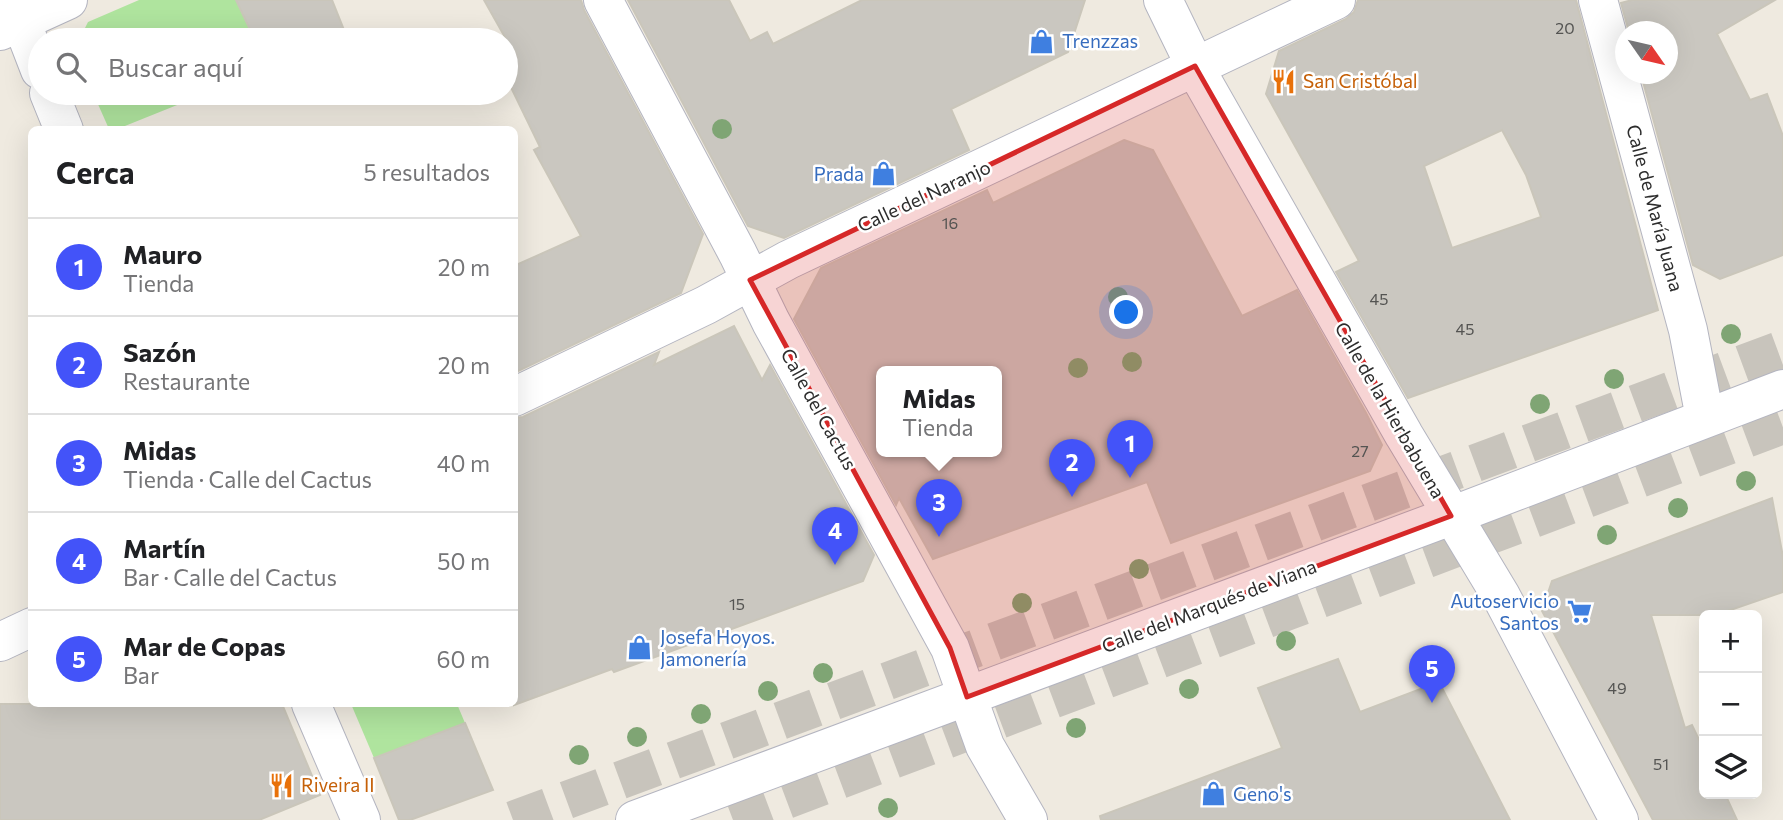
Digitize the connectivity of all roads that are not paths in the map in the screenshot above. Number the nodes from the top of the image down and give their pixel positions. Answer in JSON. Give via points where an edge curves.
{"nodes":[{"id":1,"x":68,"y":0,"type":"edge"},
{"id":2,"x":603,"y":0,"type":"edge"},
{"id":3,"x":1163,"y":0,"type":"edge"},
{"id":4,"x":1336,"y":0,"type":"edge"},
{"id":5,"x":1598,"y":0,"type":"edge"},
{"id":6,"x":11,"y":18,"type":"edge"},
{"id":7,"x":28,"y":48,"type":"edge"},
{"id":8,"x":1195,"y":66,"type":"junction"},
{"id":9,"x":54,"y":105,"type":"edge"},
{"id":10,"x":62,"y":126,"type":"edge"},
{"id":11,"x":750,"y":280,"type":"junction"},
{"id":12,"x":1783,"y":389,"type":"edge"},
{"id":13,"x":518,"y":395,"type":"edge"},
{"id":14,"x":1705,"y":418,"type":"junction"},
{"id":15,"x":1451,"y":516,"type":"junction"},
{"id":16,"x":28,"y":629,"type":"edge"},
{"id":17,"x":0,"y":642,"type":"edge"},
{"id":18,"x":967,"y":697,"type":"junction"},
{"id":19,"x":312,"y":707,"type":"edge"},
{"id":20,"x":361,"y":820,"type":"edge"},
{"id":21,"x":635,"y":820,"type":"edge"},
{"id":22,"x":1028,"y":820,"type":"edge"},
{"id":23,"x":1619,"y":820,"type":"edge"}],
"edges":[{"from":1,"to":6,"type":"street"},
{"from":2,"to":11,"type":"street","name":"Calle del Cactus"},
{"from":3,"to":8,"type":"street","name":"Calle de la Hierbabuena"},
{"from":4,"to":8,"type":"street","name":"Calle del Naranjo"},
{"from":5,"to":14,"type":"street","name":"Calle de María Juana","via":[[1688,330]]},
{"from":6,"to":7,"type":"street"},
{"from":8,"to":11,"type":"street","name":"Calle del Naranjo"},
{"from":8,"to":15,"type":"street","name":"Calle de la Hierbabuena"},
{"from":9,"to":10,"type":"street"},
{"from":11,"to":13,"type":"street","name":"Calle del Naranjo"},
{"from":11,"to":18,"type":"street","name":"Calle del Cactus","via":[[950,648]]},
{"from":12,"to":14,"type":"street","name":"Calle del Marqués de Viana"},
{"from":14,"to":15,"type":"street","name":"Calle del Marqués de Viana"},
{"from":15,"to":18,"type":"street","name":"Calle del Marqués de Viana"},
{"from":15,"to":23,"type":"street","name":"Calle de la Hierbabuena","via":[[1501,596]]},
{"from":16,"to":17,"type":"street"},
{"from":18,"to":21,"type":"street","name":"Calle del Marqués de Viana"},
{"from":18,"to":22,"type":"street","name":"Calle del Cactus","via":[[985,746]]},
{"from":19,"to":20,"type":"street"}]}
